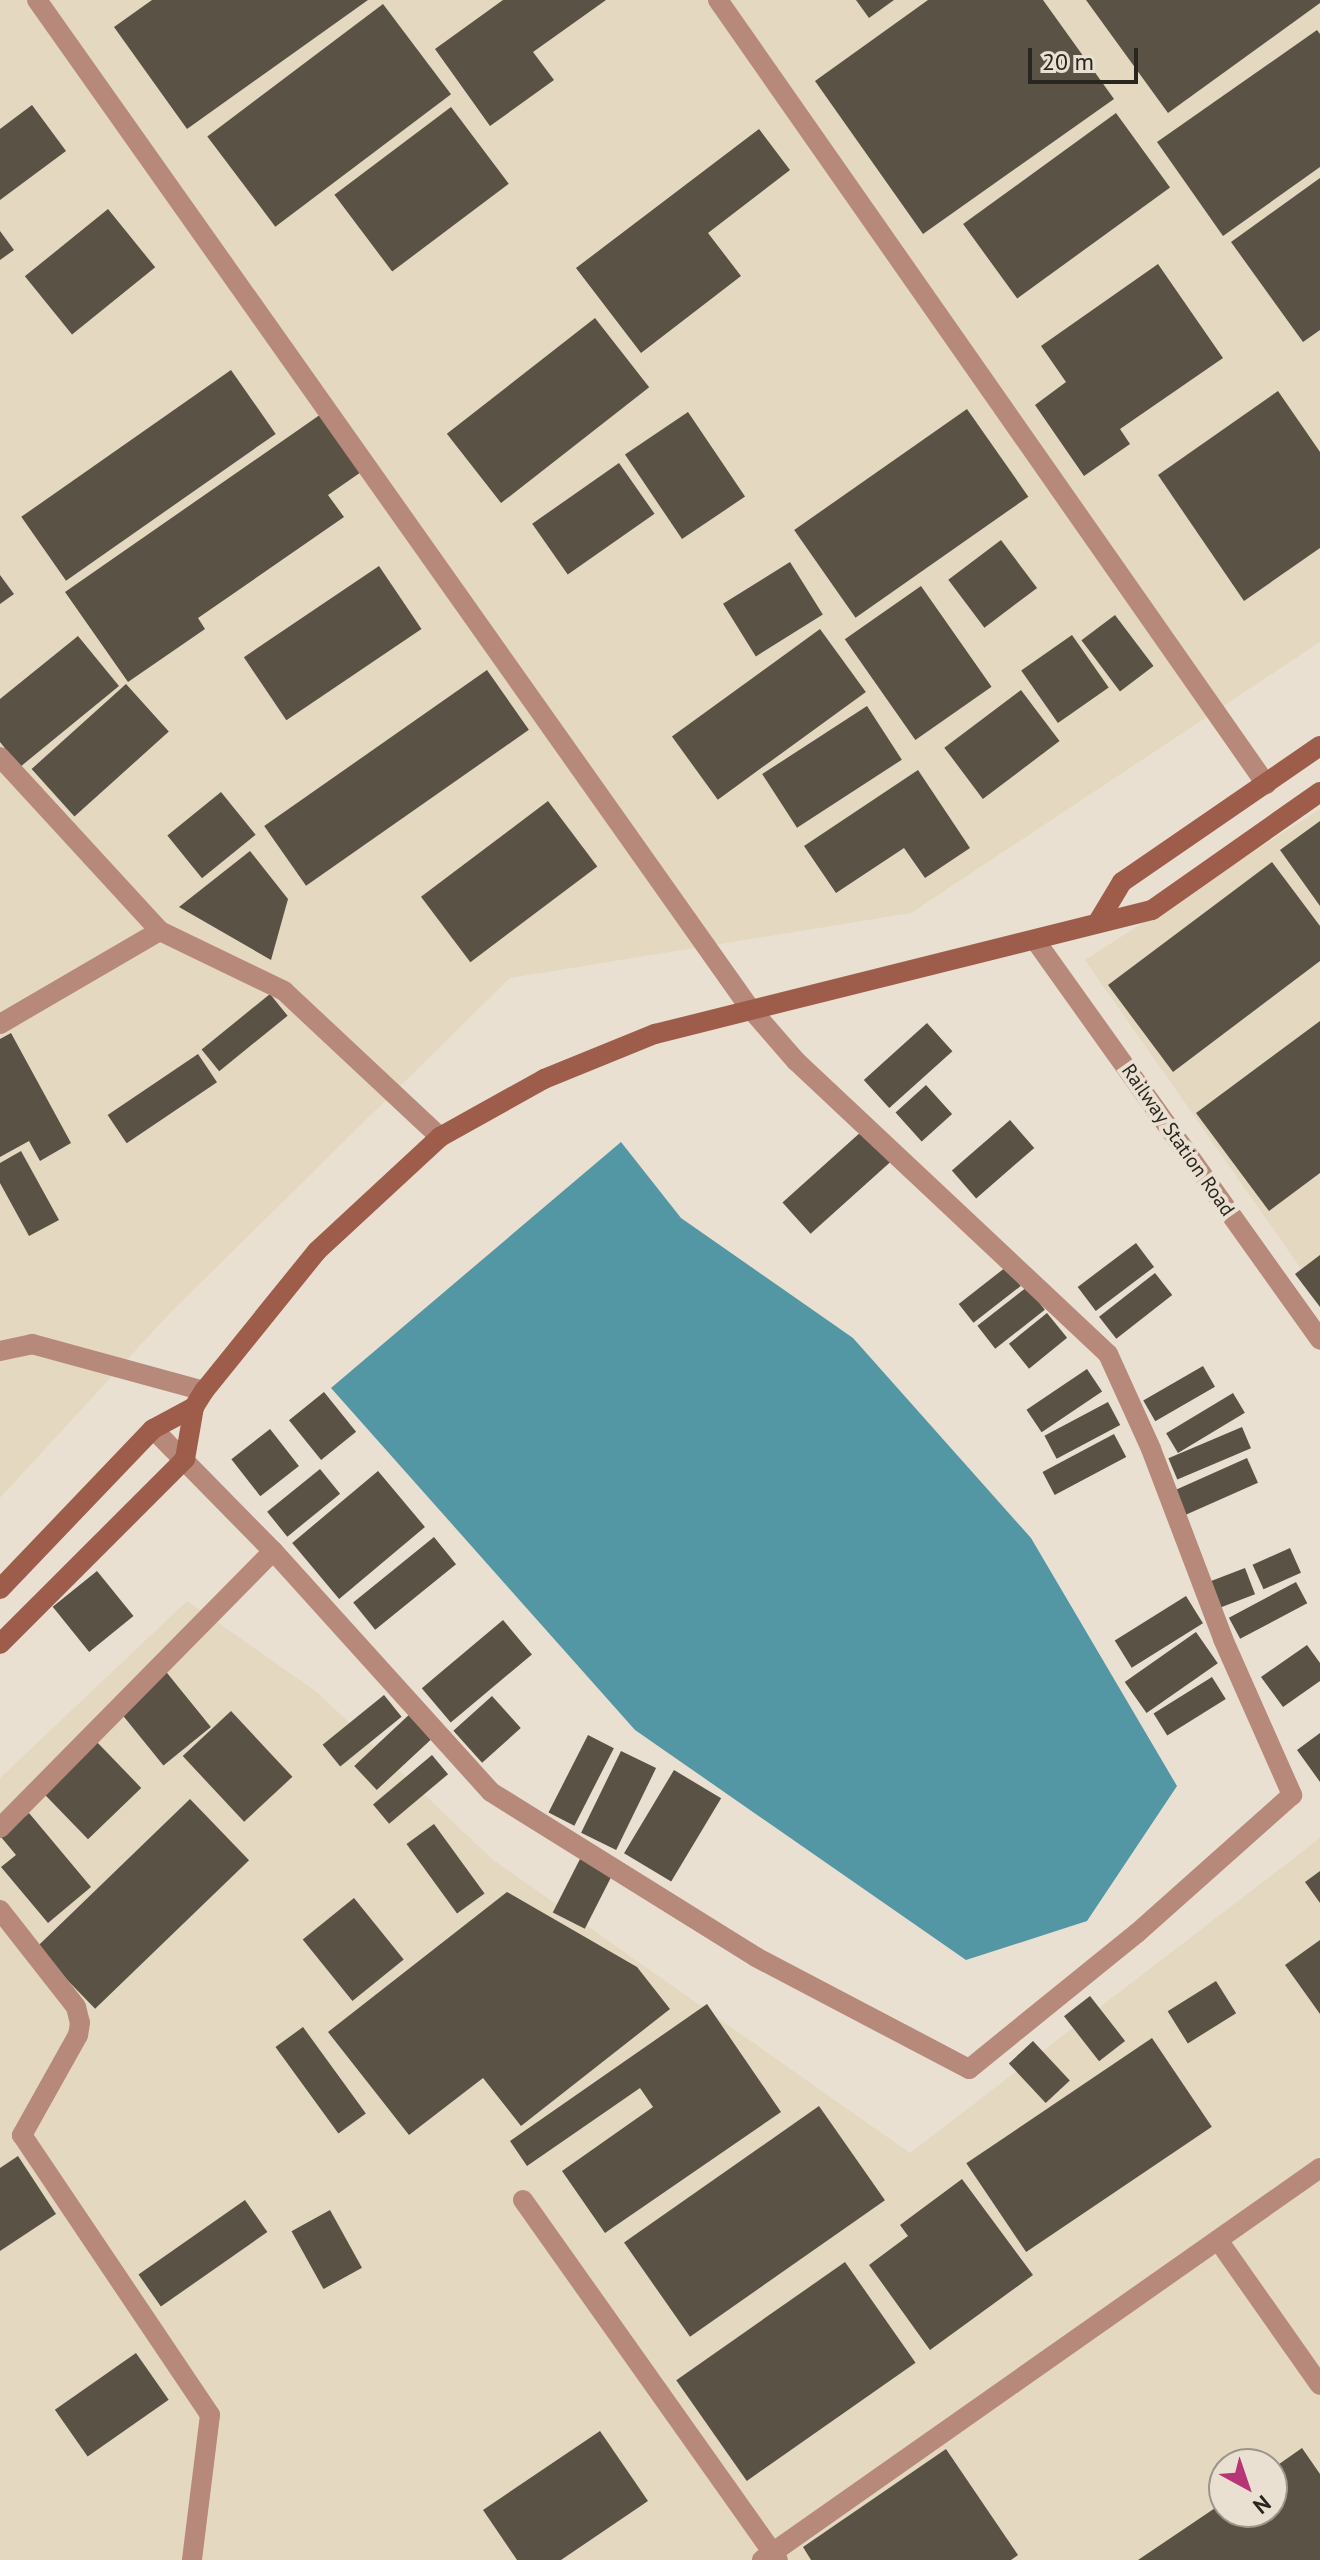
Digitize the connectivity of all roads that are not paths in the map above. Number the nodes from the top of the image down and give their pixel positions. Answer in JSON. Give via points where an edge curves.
{"nodes":[{"id":1,"x":37,"y":0,"type":"edge"},
{"id":2,"x":718,"y":0,"type":"edge"},
{"id":3,"x":1320,"y":746,"type":"edge"},
{"id":4,"x":0,"y":757,"type":"edge"},
{"id":5,"x":1266,"y":784,"type":"junction"},
{"id":6,"x":1320,"y":792,"type":"edge"},
{"id":7,"x":1098,"y":922,"type":"junction"},
{"id":8,"x":160,"y":931,"type":"junction"},
{"id":9,"x":1035,"y":940,"type":"junction"},
{"id":10,"x":749,"y":1007,"type":"junction"},
{"id":11,"x":0,"y":1024,"type":"edge"},
{"id":12,"x":440,"y":1137,"type":"junction"},
{"id":13,"x":1320,"y":1340,"type":"edge"},
{"id":14,"x":0,"y":1351,"type":"edge"},
{"id":15,"x":199,"y":1399,"type":"junction"},
{"id":16,"x":153,"y":1429,"type":"junction"},
{"id":17,"x":185,"y":1459,"type":"junction"},
{"id":18,"x":273,"y":1551,"type":"junction"},
{"id":19,"x":0,"y":1589,"type":"edge"},
{"id":20,"x":0,"y":1644,"type":"edge"},
{"id":21,"x":0,"y":1828,"type":"edge"},
{"id":22,"x":0,"y":1910,"type":"edge"},
{"id":23,"x":1320,"y":2168,"type":"edge"},
{"id":24,"x":523,"y":2200,"type":"dead end"},
{"id":25,"x":1218,"y":2240,"type":"junction"},
{"id":26,"x":1320,"y":2385,"type":"edge"},
{"id":27,"x":771,"y":2557,"type":"edge"},
{"id":28,"x":192,"y":2560,"type":"edge"}],
"edges":[{"from":1,"to":10,"type":"street"},
{"from":2,"to":5,"type":"street"},
{"from":3,"to":5,"type":"main road"},
{"from":4,"to":8,"type":"street"},
{"from":5,"to":7,"type":"main road","via":[[1122,882]]},
{"from":6,"to":7,"type":"main road","via":[[1152,910]]},
{"from":7,"to":9,"type":"main road"},
{"from":8,"to":11,"type":"street"},
{"from":8,"to":12,"type":"street","via":[[284,991]]},
{"from":9,"to":10,"type":"main road"},
{"from":9,"to":13,"type":"street","name":"Railway Station Road"},
{"from":10,"to":12,"type":"main road","via":[[655,1034],[544,1079]]},
{"from":10,"to":18,"type":"street","via":[[796,1061],[1108,1354],[1292,1795],[1137,1933],[969,2069],[756,1957],[491,1792]]},
{"from":12,"to":15,"type":"main road","via":[[317,1251]]},
{"from":14,"to":15,"type":"street","via":[[32,1344]]},
{"from":15,"to":16,"type":"main road"},
{"from":15,"to":17,"type":"main road"},
{"from":16,"to":17,"type":"street"},
{"from":16,"to":19,"type":"main road"},
{"from":17,"to":18,"type":"street"},
{"from":17,"to":20,"type":"main road"},
{"from":18,"to":21,"type":"street"},
{"from":22,"to":28,"type":"street","via":[[76,2007],[80,2023],[22,2135],[210,2415]]},
{"from":23,"to":25,"type":"street"},
{"from":24,"to":27,"type":"street"},
{"from":25,"to":26,"type":"street"},
{"from":25,"to":27,"type":"street"}]}
